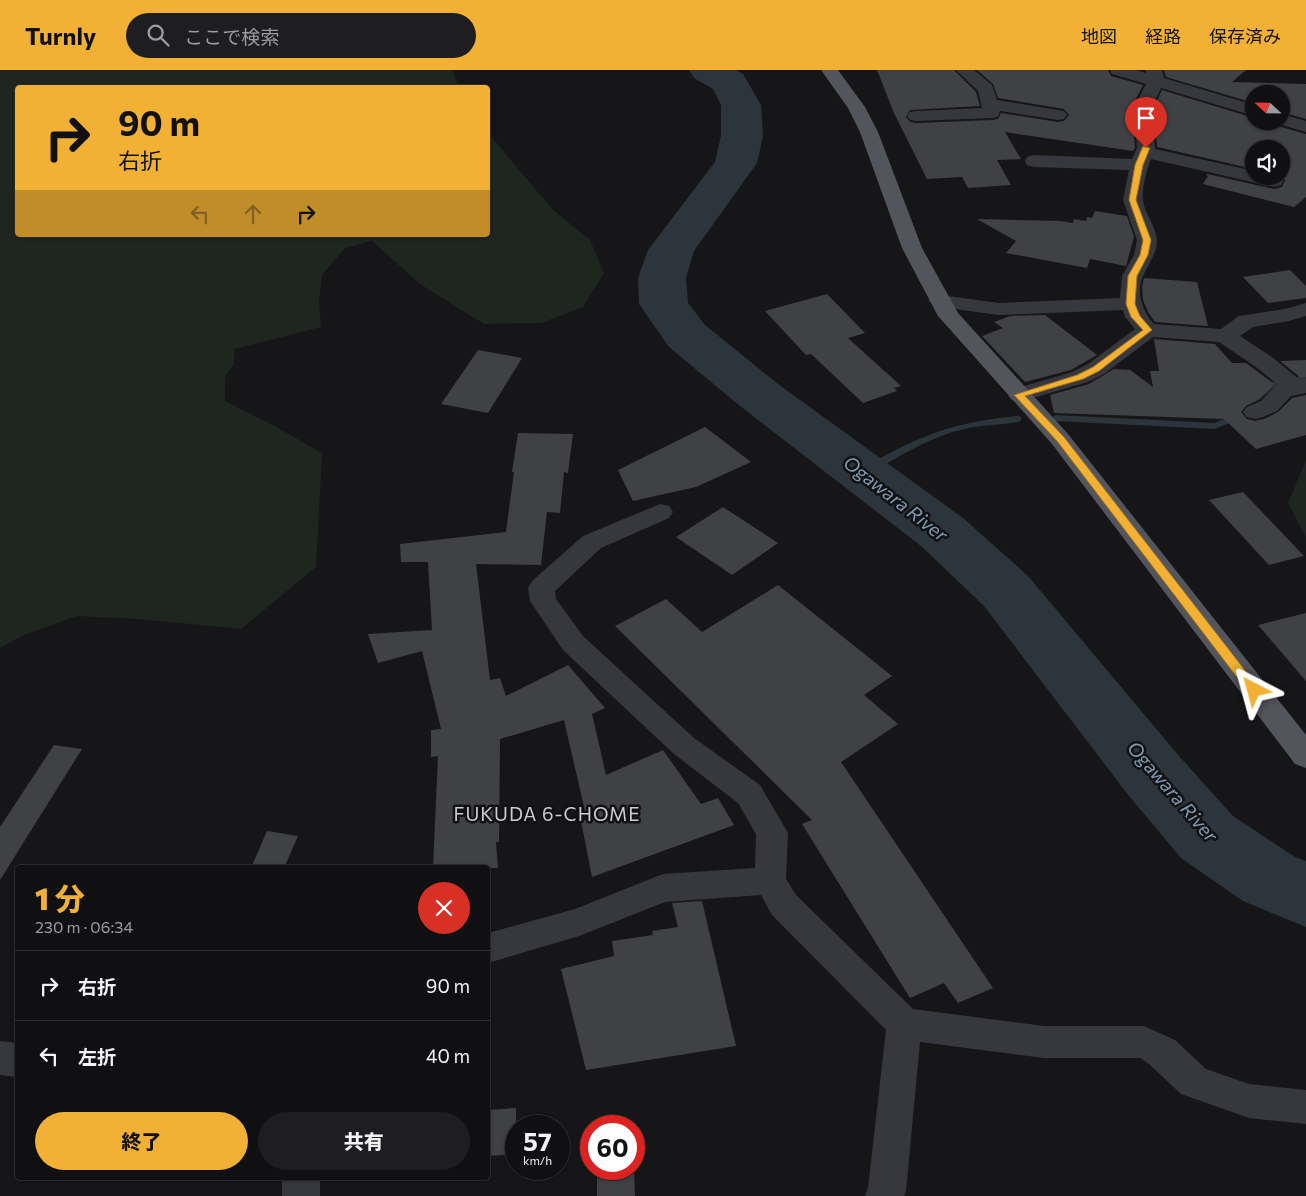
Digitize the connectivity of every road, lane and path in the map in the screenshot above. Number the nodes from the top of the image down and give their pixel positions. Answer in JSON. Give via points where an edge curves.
{"nodes":[{"id":1,"x":829,"y":70,"type":"edge"},
{"id":2,"x":964,"y":70,"type":"edge"},
{"id":3,"x":1118,"y":70,"type":"edge"},
{"id":4,"x":1155,"y":76,"type":"edge"},
{"id":5,"x":990,"y":104,"type":"junction"},
{"id":6,"x":1245,"y":108,"type":"edge"},
{"id":7,"x":1058,"y":115,"type":"dead end"},
{"id":8,"x":916,"y":116,"type":"dead end"},
{"id":9,"x":1290,"y":122,"type":"edge"},
{"id":10,"x":1306,"y":127,"type":"edge"},
{"id":11,"x":1142,"y":159,"type":"junction"},
{"id":12,"x":1034,"y":161,"type":"dead end"},
{"id":13,"x":1245,"y":176,"type":"edge"},
{"id":14,"x":940,"y":301,"type":"junction"},
{"id":15,"x":1130,"y":304,"type":"junction"},
{"id":16,"x":1306,"y":309,"type":"edge"},
{"id":17,"x":1148,"y":330,"type":"junction"},
{"id":18,"x":1225,"y":336,"type":"junction"},
{"id":19,"x":1301,"y":387,"type":"edge"},
{"id":20,"x":1019,"y":395,"type":"junction"},
{"id":21,"x":1254,"y":412,"type":"dead end"},
{"id":22,"x":660,"y":512,"type":"dead end"},
{"id":23,"x":1306,"y":756,"type":"edge"},
{"id":24,"x":770,"y":881,"type":"junction"},
{"id":25,"x":490,"y":947,"type":"edge"},
{"id":26,"x":904,"y":1024,"type":"junction"},
{"id":27,"x":0,"y":1058,"type":"edge"},
{"id":28,"x":15,"y":1060,"type":"edge"},
{"id":29,"x":1306,"y":1107,"type":"edge"},
{"id":30,"x":301,"y":1180,"type":"edge"},
{"id":31,"x":301,"y":1196,"type":"edge"},
{"id":32,"x":884,"y":1196,"type":"edge"}],
"edges":[{"from":1,"to":14,"type":"main road","via":[[856,107],[869,132],[912,248]]},
{"from":2,"to":5,"type":"street","via":[[986,88]]},
{"from":3,"to":4,"type":"street"},
{"from":4,"to":6,"type":"street"},
{"from":4,"to":11,"type":"street","via":[[1143,107],[1146,148]]},
{"from":5,"to":7,"type":"street"},
{"from":5,"to":8,"type":"street","via":[[992,113]]},
{"from":9,"to":10,"type":"street"},
{"from":11,"to":12,"type":"street"},
{"from":11,"to":13,"type":"street"},
{"from":11,"to":15,"type":"street","via":[[1132,200],[1147,240],[1144,255],[1132,276]]},
{"from":14,"to":15,"type":"street","via":[[999,310]]},
{"from":14,"to":20,"type":"main road","via":[[949,316]]},
{"from":15,"to":17,"type":"street"},
{"from":16,"to":18,"type":"street","via":[[1247,321]]},
{"from":17,"to":18,"type":"street"},
{"from":17,"to":20,"type":"street","via":[[1096,369]]},
{"from":18,"to":19,"type":"street"},
{"from":19,"to":21,"type":"street","via":[[1283,391],[1269,406]]},
{"from":20,"to":23,"type":"main road","via":[[1060,439]]},
{"from":22,"to":24,"type":"street","via":[[592,542],[541,588],[543,602],[573,644],[684,746],[748,794],[772,833]]},
{"from":24,"to":25,"type":"street","via":[[664,888],[579,922]]},
{"from":24,"to":26,"type":"street","via":[[784,905]]},
{"from":26,"to":29,"type":"street","via":[[1044,1042],[1144,1042],[1162,1052],[1194,1082],[1249,1101]]},
{"from":26,"to":32,"type":"street"},
{"from":27,"to":28,"type":"street"},
{"from":30,"to":31,"type":"street"}]}
